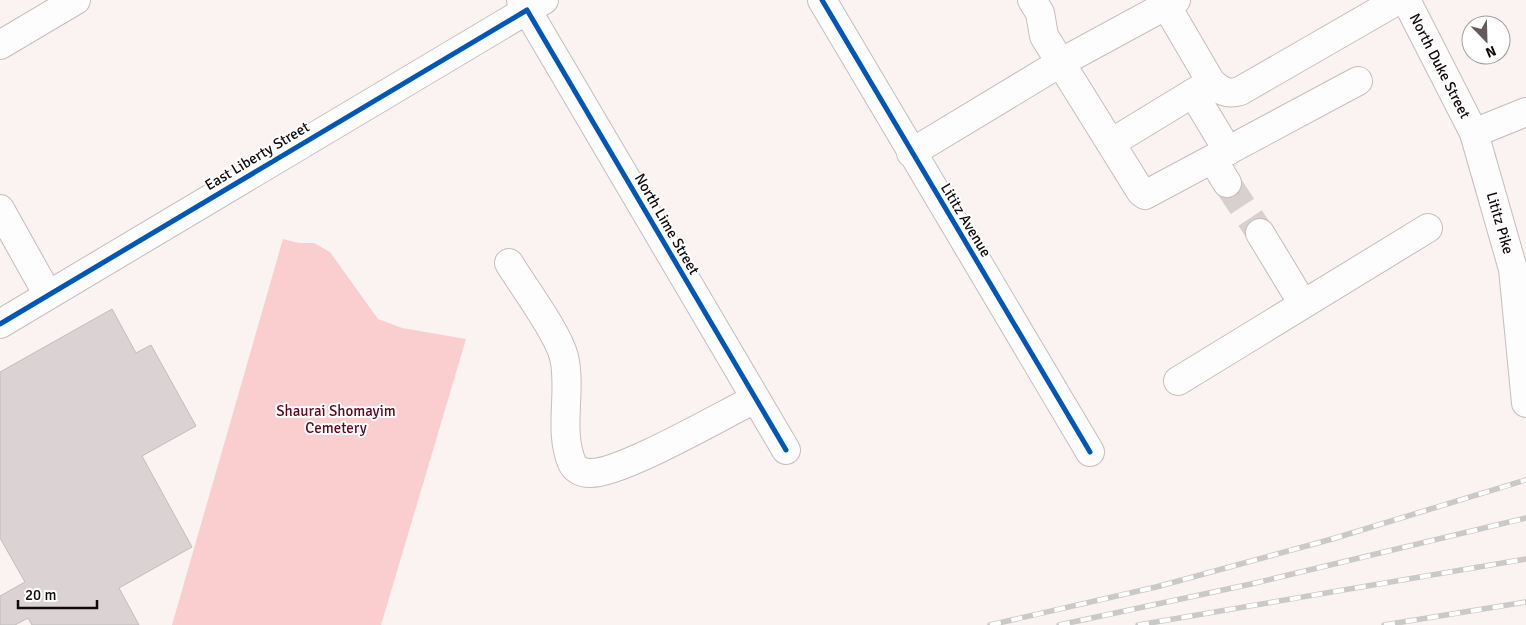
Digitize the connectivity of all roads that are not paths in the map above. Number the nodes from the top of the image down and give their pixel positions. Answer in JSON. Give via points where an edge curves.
{"nodes":[{"id":1,"x":76,"y":0,"type":"edge"},
{"id":2,"x":822,"y":0,"type":"edge"},
{"id":3,"x":1398,"y":0,"type":"edge"},
{"id":4,"x":1406,"y":0,"type":"edge"},
{"id":5,"x":1036,"y":1,"type":"edge"},
{"id":6,"x":531,"y":3,"type":"edge"},
{"id":7,"x":1171,"y":3,"type":"edge"},
{"id":8,"x":0,"y":45,"type":"edge"},
{"id":9,"x":1060,"y":64,"type":"junction"},
{"id":10,"x":1358,"y":81,"type":"dead end"},
{"id":11,"x":1202,"y":88,"type":"junction"},
{"id":12,"x":1526,"y":112,"type":"edge"},
{"id":13,"x":1474,"y":133,"type":"junction"},
{"id":14,"x":1111,"y":143,"type":"junction"},
{"id":15,"x":911,"y":153,"type":"junction"},
{"id":16,"x":1221,"y":156,"type":"junction"},
{"id":17,"x":1227,"y":183,"type":"tunnel mouth"},
{"id":18,"x":0,"y":209,"type":"edge"},
{"id":19,"x":1428,"y":228,"type":"dead end"},
{"id":20,"x":1260,"y":233,"type":"tunnel mouth"},
{"id":21,"x":509,"y":263,"type":"dead end"},
{"id":22,"x":48,"y":296,"type":"junction"},
{"id":23,"x":1303,"y":304,"type":"junction"},
{"id":24,"x":0,"y":324,"type":"edge"},
{"id":25,"x":1178,"y":380,"type":"dead end"},
{"id":26,"x":755,"y":399,"type":"junction"},
{"id":27,"x":1526,"y":403,"type":"edge"},
{"id":28,"x":786,"y":450,"type":"dead end"},
{"id":29,"x":1090,"y":452,"type":"dead end"}],
"edges":[{"from":1,"to":8,"type":"main road"},
{"from":2,"to":15,"type":"main road","name":"Lititz Avenue"},
{"from":3,"to":11,"type":"main road","via":[[1240,92],[1232,94]]},
{"from":4,"to":13,"type":"main road","name":"North Duke Street"},
{"from":5,"to":9,"type":"main road","via":[[1044,36]]},
{"from":6,"to":22,"type":"main road","name":"East Liberty Street"},
{"from":6,"to":26,"type":"main road","name":"North Lime Street"},
{"from":7,"to":9,"type":"main road"},
{"from":7,"to":11,"type":"main road"},
{"from":9,"to":14,"type":"main road"},
{"from":9,"to":15,"type":"main road"},
{"from":10,"to":16,"type":"main road"},
{"from":11,"to":14,"type":"main road"},
{"from":11,"to":16,"type":"main road"},
{"from":12,"to":13,"type":"main road"},
{"from":13,"to":27,"type":"main road","name":"Lititz Pike","via":[[1513,269]]},
{"from":14,"to":16,"type":"main road","via":[[1145,195]]},
{"from":15,"to":29,"type":"main road","name":"Lititz Avenue"},
{"from":16,"to":17,"type":"main road"},
{"from":18,"to":22,"type":"main road"},
{"from":19,"to":23,"type":"main road"},
{"from":20,"to":23,"type":"main road"},
{"from":21,"to":26,"type":"main road","via":[[564,357],[568,449],[572,464],[579,471],[591,474],[610,470]]},
{"from":22,"to":24,"type":"main road","name":"East Liberty Street"},
{"from":23,"to":25,"type":"main road"},
{"from":26,"to":28,"type":"main road","name":"North Lime Street"}]}
